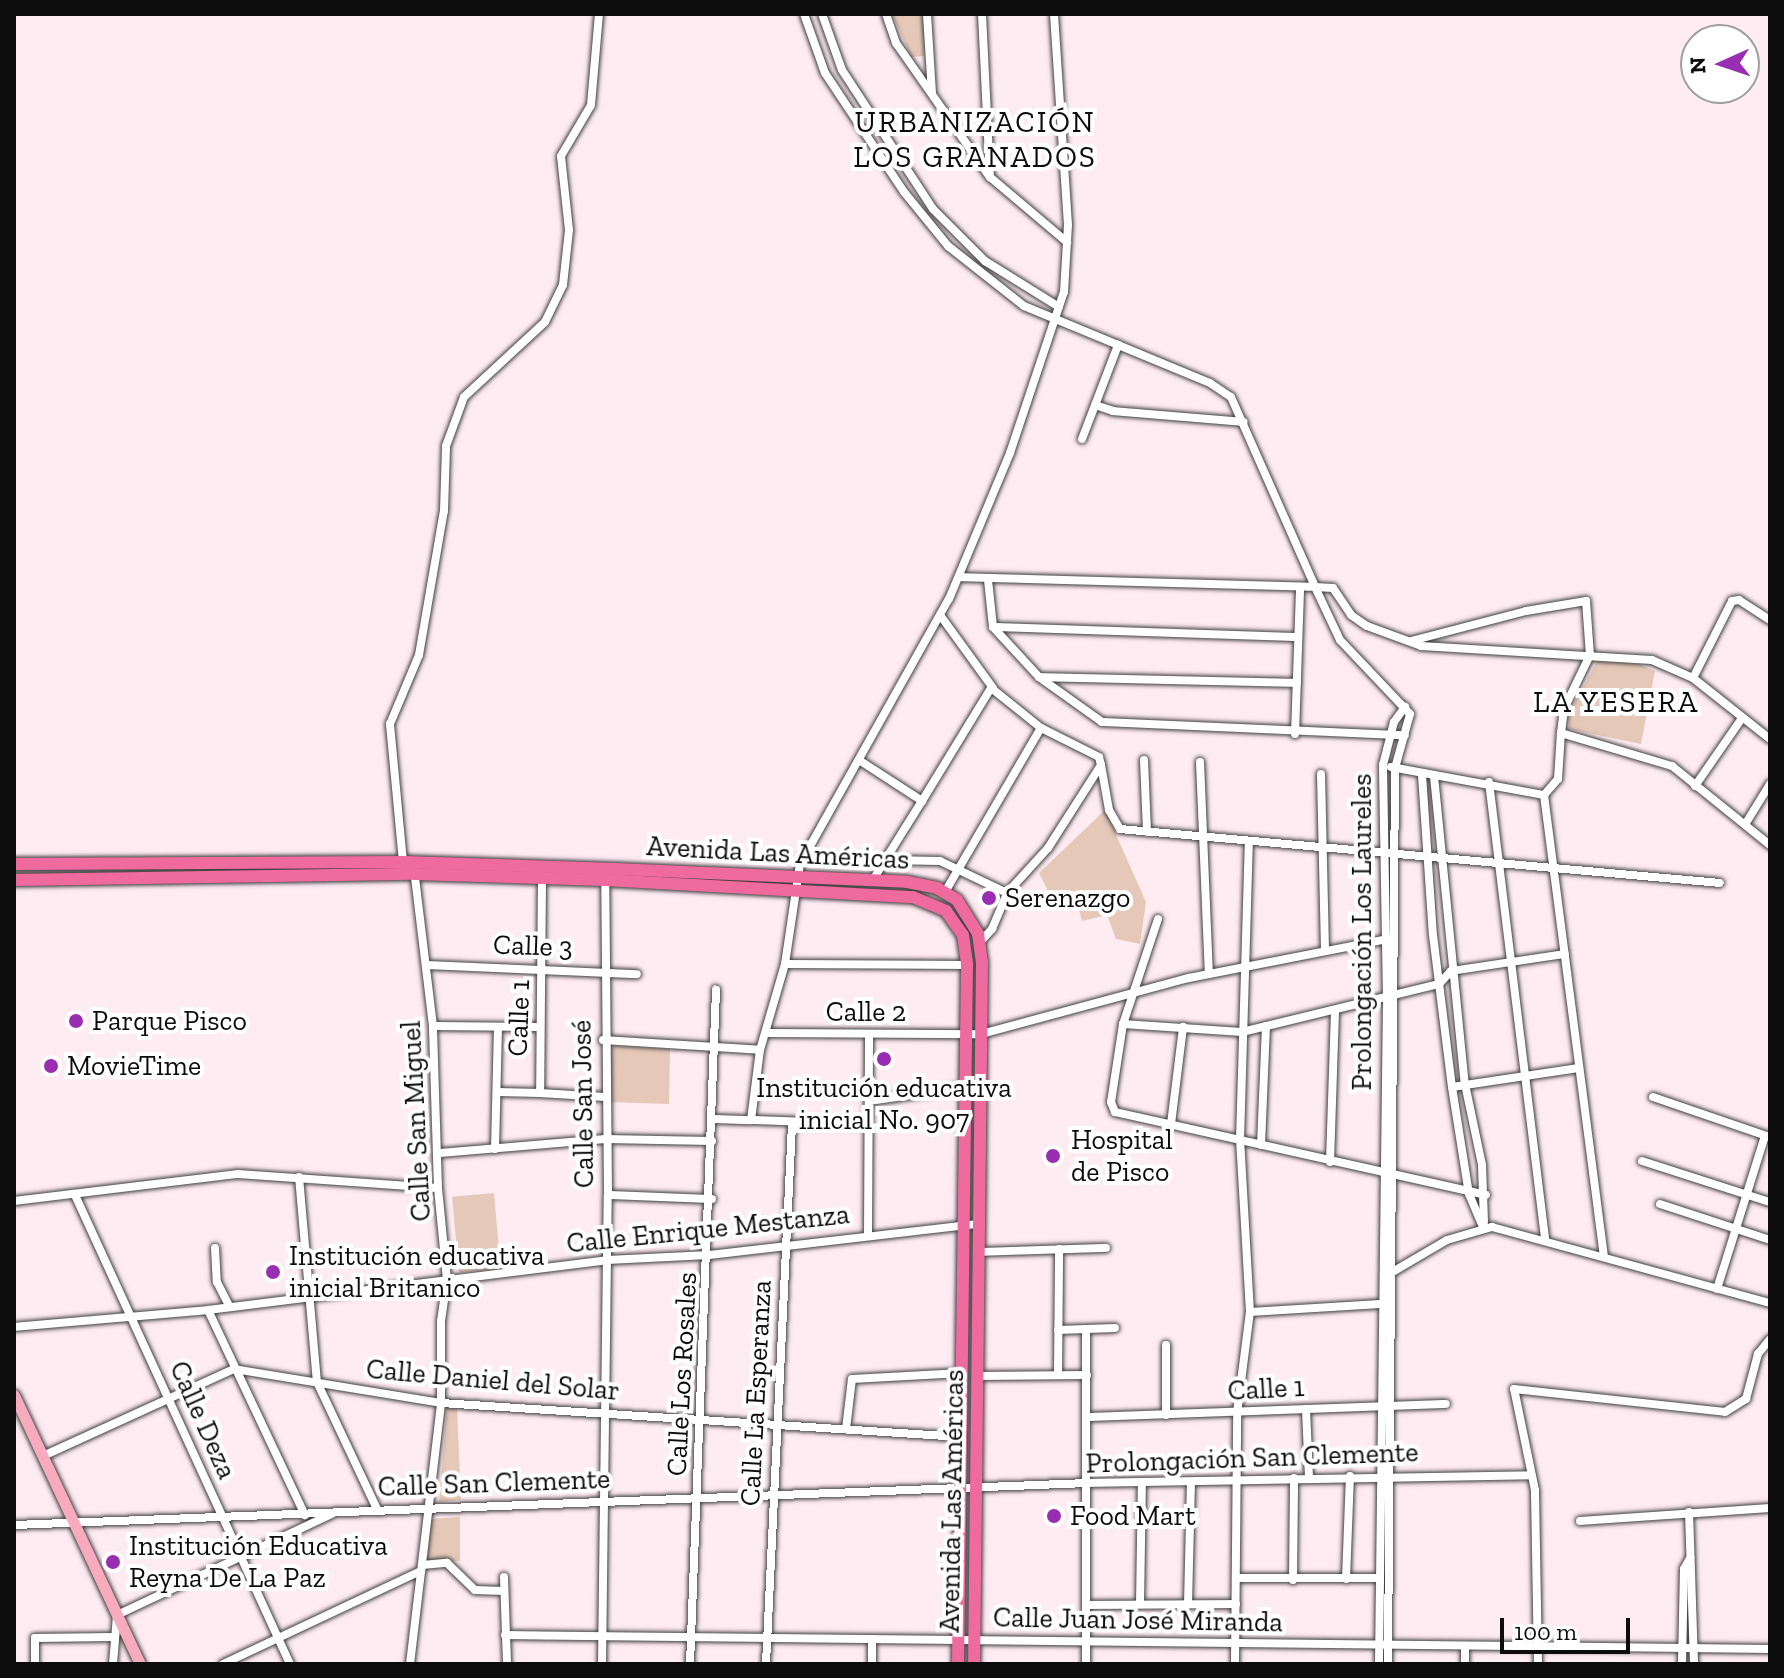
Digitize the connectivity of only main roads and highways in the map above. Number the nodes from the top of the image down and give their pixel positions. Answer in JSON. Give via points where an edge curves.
{"nodes":[{"id":1,"x":352,"y":862,"type":"junction"},
{"id":2,"x":14,"y":864,"type":"edge"},
{"id":3,"x":411,"y":866,"type":"junction"},
{"id":4,"x":353,"y":875,"type":"junction"},
{"id":5,"x":14,"y":880,"type":"edge"},
{"id":6,"x":799,"y":885,"type":"junction"},
{"id":7,"x":961,"y":1411,"type":"junction"},
{"id":8,"x":977,"y":1411,"type":"junction"},
{"id":9,"x":958,"y":1664,"type":"edge"},
{"id":10,"x":974,"y":1664,"type":"edge"}],
"edges":[{"from":1,"to":2,"type":"main road","name":"Avenida Las Américas"},
{"from":1,"to":3,"type":"main road","name":"Avenida Las Américas"},
{"from":1,"to":4,"type":"main road"},
{"from":3,"to":4,"type":"main road","name":"Avenida Las Américas"},
{"from":3,"to":6,"type":"main road","name":"Avenida Las Américas"},
{"from":3,"to":6,"type":"main road","name":"Avenida Las Américas","via":[[542,878]]},
{"from":4,"to":5,"type":"main road","name":"Avenida Las Américas"},
{"from":6,"to":7,"type":"main road","name":"Avenida Las Américas","via":[[931,902],[959,926],[967,965]]},
{"from":6,"to":8,"type":"main road","name":"Avenida Las Américas","via":[[873,880],[945,892],[970,916],[980,942]]},
{"from":7,"to":8,"type":"main road"},
{"from":7,"to":9,"type":"main road","name":"Avenida Las Américas"},
{"from":8,"to":10,"type":"main road","name":"Avenida Las Américas"}]}
